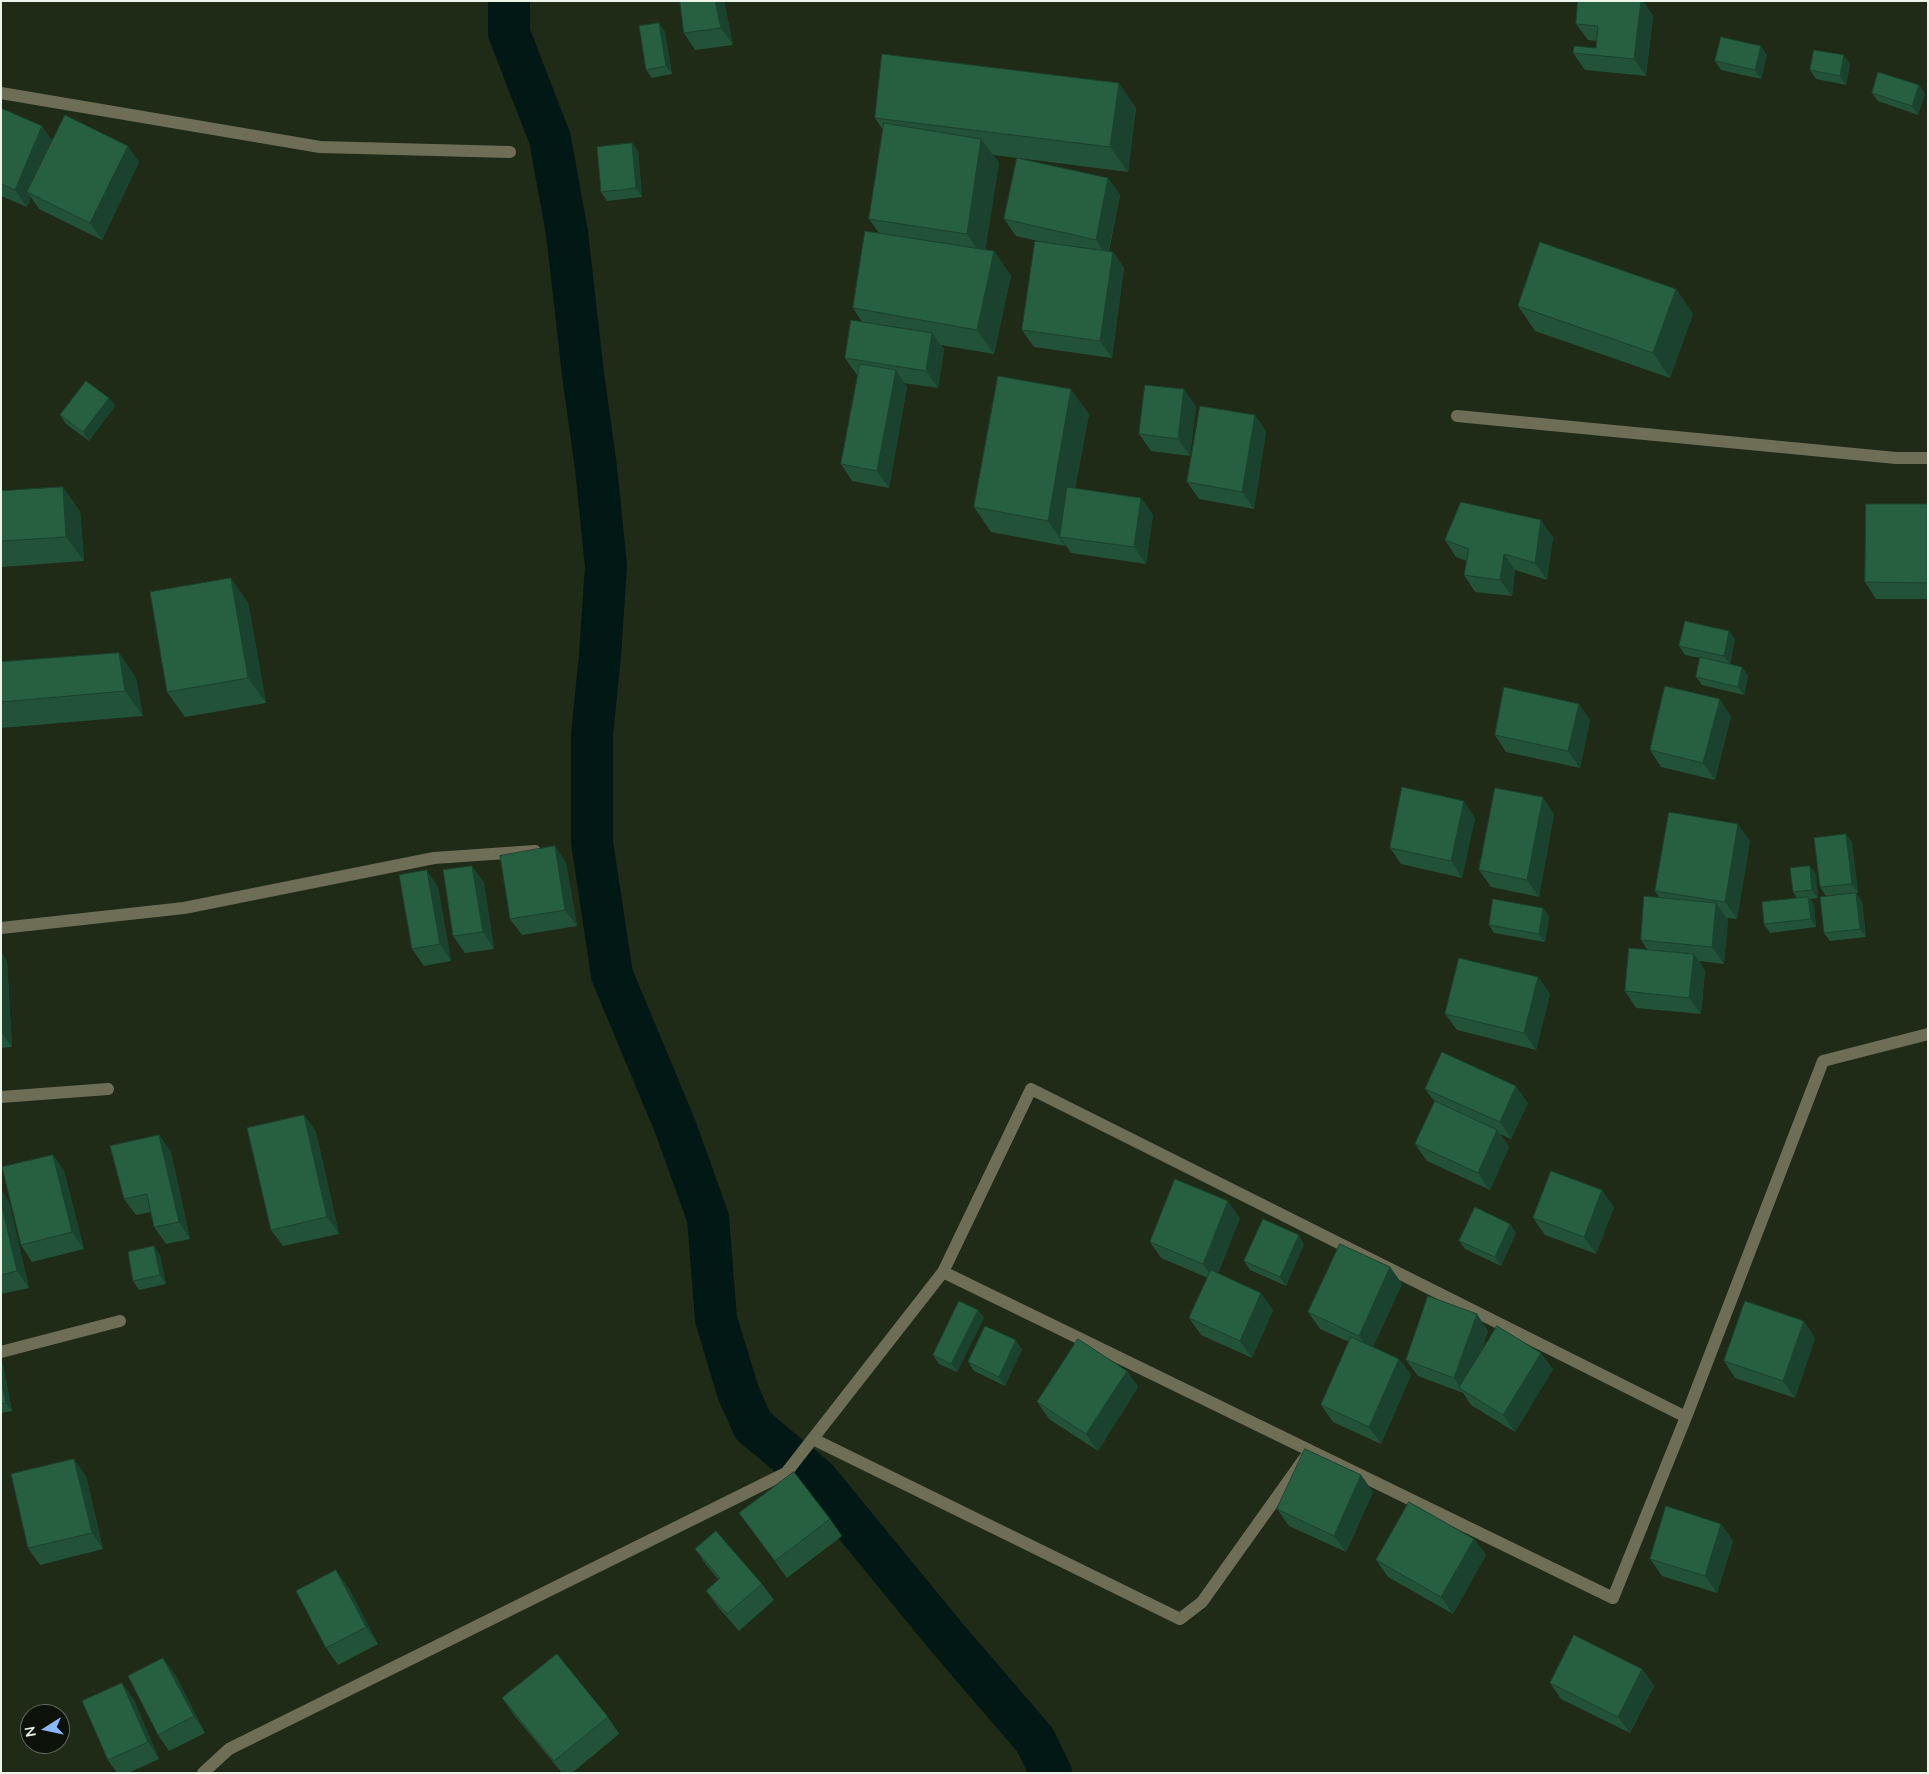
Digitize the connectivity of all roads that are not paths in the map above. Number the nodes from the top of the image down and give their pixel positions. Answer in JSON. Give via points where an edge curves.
{"nodes":[{"id":1,"x":1,"y":93,"type":"edge"},
{"id":2,"x":510,"y":152,"type":"dead end"},
{"id":3,"x":1457,"y":416,"type":"dead end"},
{"id":4,"x":1928,"y":458,"type":"edge"},
{"id":5,"x":543,"y":850,"type":"edge"},
{"id":6,"x":1,"y":928,"type":"edge"},
{"id":7,"x":1928,"y":1034,"type":"edge"},
{"id":8,"x":108,"y":1089,"type":"dead end"},
{"id":9,"x":1,"y":1096,"type":"edge"},
{"id":10,"x":943,"y":1272,"type":"junction"},
{"id":11,"x":120,"y":1321,"type":"dead end"},
{"id":12,"x":1,"y":1352,"type":"edge"},
{"id":13,"x":1686,"y":1417,"type":"junction"},
{"id":14,"x":812,"y":1440,"type":"junction"},
{"id":15,"x":1310,"y":1450,"type":"junction"},
{"id":16,"x":203,"y":1773,"type":"edge"}],
"edges":[{"from":1,"to":2,"type":"street","via":[[320,147]]},
{"from":3,"to":4,"type":"street","via":[[1896,458]]},
{"from":5,"to":6,"type":"street","via":[[434,858],[184,908]]},
{"from":7,"to":13,"type":"street","via":[[1822,1061]]},
{"from":8,"to":9,"type":"street"},
{"from":10,"to":13,"type":"street","via":[[1031,1089]]},
{"from":10,"to":14,"type":"street"},
{"from":10,"to":15,"type":"street"},
{"from":11,"to":12,"type":"street"},
{"from":13,"to":15,"type":"street","via":[[1613,1598]]},
{"from":14,"to":15,"type":"street","via":[[1180,1619],[1202,1602]]},
{"from":14,"to":16,"type":"street","via":[[786,1473],[229,1749]]}]}
